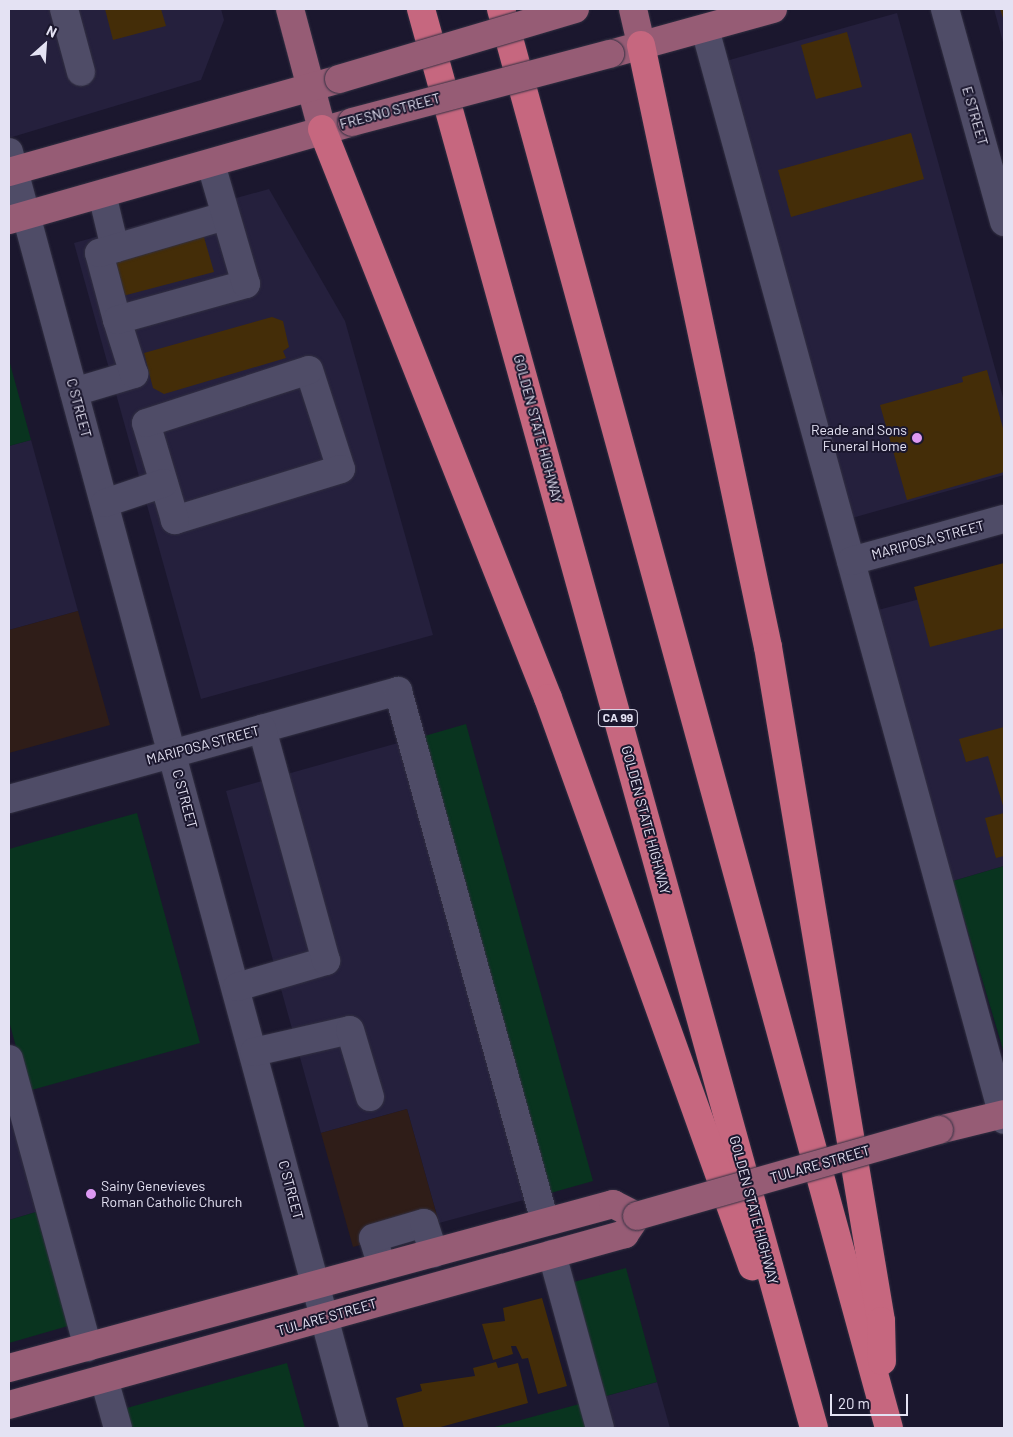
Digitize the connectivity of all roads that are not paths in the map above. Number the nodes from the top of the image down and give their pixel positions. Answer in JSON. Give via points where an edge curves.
{"nodes":[{"id":1,"x":64,"y":9,"type":"edge"},
{"id":2,"x":290,"y":9,"type":"edge"},
{"id":3,"x":421,"y":9,"type":"edge"},
{"id":4,"x":501,"y":9,"type":"edge"},
{"id":5,"x":576,"y":9,"type":"edge"},
{"id":6,"x":633,"y":9,"type":"edge"},
{"id":7,"x":773,"y":9,"type":"edge"},
{"id":8,"x":945,"y":9,"type":"edge"},
{"id":9,"x":705,"y":28,"type":"junction"},
{"id":10,"x":642,"y":45,"type":"junction"},
{"id":11,"x":81,"y":72,"type":"dead end"},
{"id":12,"x":310,"y":86,"type":"junction"},
{"id":13,"x":322,"y":129,"type":"junction"},
{"id":14,"x":212,"y":164,"type":"junction"},
{"id":15,"x":11,"y":165,"type":"edge"},
{"id":16,"x":102,"y":194,"type":"junction"},
{"id":17,"x":225,"y":216,"type":"junction"},
{"id":18,"x":18,"y":217,"type":"edge"},
{"id":19,"x":1004,"y":222,"type":"edge"},
{"id":20,"x":115,"y":248,"type":"junction"},
{"id":21,"x":117,"y":320,"type":"junction"},
{"id":22,"x":74,"y":392,"type":"junction"},
{"id":23,"x":164,"y":483,"type":"junction"},
{"id":24,"x":104,"y":503,"type":"junction"},
{"id":25,"x":1004,"y":519,"type":"edge"},
{"id":26,"x":851,"y":561,"type":"junction"},
{"id":27,"x":262,"y":729,"type":"junction"},
{"id":28,"x":173,"y":753,"type":"junction"},
{"id":29,"x":9,"y":799,"type":"edge"},
{"id":30,"x":237,"y":987,"type":"junction"},
{"id":31,"x":254,"y":1052,"type":"junction"},
{"id":32,"x":9,"y":1059,"type":"edge"},
{"id":33,"x":370,"y":1097,"type":"dead end"},
{"id":34,"x":1004,"y":1116,"type":"edge"},
{"id":35,"x":637,"y":1216,"type":"junction"},
{"id":36,"x":545,"y":1222,"type":"junction"},
{"id":37,"x":552,"y":1254,"type":"junction"},
{"id":38,"x":315,"y":1285,"type":"junction"},
{"id":39,"x":324,"y":1318,"type":"junction"},
{"id":40,"x":88,"y":1347,"type":"junction"},
{"id":41,"x":9,"y":1368,"type":"edge"},
{"id":42,"x":104,"y":1379,"type":"junction"},
{"id":43,"x":9,"y":1405,"type":"edge"},
{"id":44,"x":887,"y":1419,"type":"edge"},
{"id":45,"x":118,"y":1428,"type":"edge"},
{"id":46,"x":354,"y":1428,"type":"edge"},
{"id":47,"x":600,"y":1428,"type":"edge"},
{"id":48,"x":812,"y":1428,"type":"edge"}],
"edges":[{"from":1,"to":11,"type":"street"},
{"from":2,"to":12,"type":"main road"},
{"from":3,"to":48,"type":"highway","name":"GOLDEN STATE HIGHWAY","number":"CA 99"},
{"from":4,"to":44,"type":"highway"},
{"from":5,"to":12,"type":"main road","bridge":true},
{"from":6,"to":10,"type":"main road"},
{"from":7,"to":9,"type":"main road","name":"FRESNO STREET"},
{"from":8,"to":19,"type":"street","name":"E STREET"},
{"from":9,"to":10,"type":"main road","name":"FRESNO STREET"},
{"from":9,"to":26,"type":"street"},
{"from":10,"to":13,"type":"main road","name":"FRESNO STREET","bridge":true},
{"from":10,"to":44,"type":"highway","via":[[768,647],[881,1321]]},
{"from":12,"to":13,"type":"main road"},
{"from":12,"to":15,"type":"main road"},
{"from":13,"to":14,"type":"main road","name":"FRESNO STREET"},
{"from":13,"to":48,"type":"highway","via":[[548,698]]},
{"from":14,"to":16,"type":"main road","name":"FRESNO STREET"},
{"from":14,"to":17,"type":"street"},
{"from":15,"to":18,"type":"street","name":"C STREET"},
{"from":16,"to":18,"type":"main road","name":"FRESNO STREET"},
{"from":16,"to":20,"type":"street"},
{"from":17,"to":20,"type":"street"},
{"from":17,"to":21,"type":"street","via":[[246,284]]},
{"from":18,"to":22,"type":"street","name":"C STREET"},
{"from":20,"to":21,"type":"street","via":[[99,252]]},
{"from":21,"to":22,"type":"street","via":[[134,374]]},
{"from":22,"to":24,"type":"street","name":"C STREET"},
{"from":23,"to":23,"type":"street","via":[[175,520],[342,469],[310,370],[146,423]]},
{"from":23,"to":24,"type":"street"},
{"from":24,"to":28,"type":"street","name":"C STREET"},
{"from":25,"to":26,"type":"street","name":"MARIPOSA STREET"},
{"from":26,"to":34,"type":"street"},
{"from":27,"to":28,"type":"street","name":"MARIPOSA STREET"},
{"from":27,"to":30,"type":"street","via":[[326,961]]},
{"from":27,"to":36,"type":"street","name":"MARIPOSA STREET","via":[[398,691]]},
{"from":28,"to":29,"type":"street","name":"MARIPOSA STREET"},
{"from":28,"to":30,"type":"street","name":"C STREET"},
{"from":30,"to":31,"type":"street","name":"C STREET"},
{"from":31,"to":33,"type":"street","via":[[350,1030]]},
{"from":31,"to":38,"type":"street","name":"C STREET"},
{"from":32,"to":40,"type":"street"},
{"from":34,"to":35,"type":"main road","name":"TULARE STREET","bridge":true,"via":[[939,1130]]},
{"from":35,"to":36,"type":"main road","via":[[614,1204]]},
{"from":35,"to":37,"type":"main road","name":"TULARE STREET","via":[[625,1234]]},
{"from":36,"to":38,"type":"main road"},
{"from":37,"to":39,"type":"main road","name":"TULARE STREET"},
{"from":37,"to":47,"type":"street"},
{"from":38,"to":39,"type":"street","name":"C STREET"},
{"from":38,"to":40,"type":"main road"},
{"from":39,"to":42,"type":"main road","name":"TULARE STREET"},
{"from":39,"to":46,"type":"street","name":"C STREET"},
{"from":40,"to":41,"type":"main road"},
{"from":42,"to":43,"type":"main road","name":"TULARE STREET"},
{"from":42,"to":45,"type":"street"}]}
